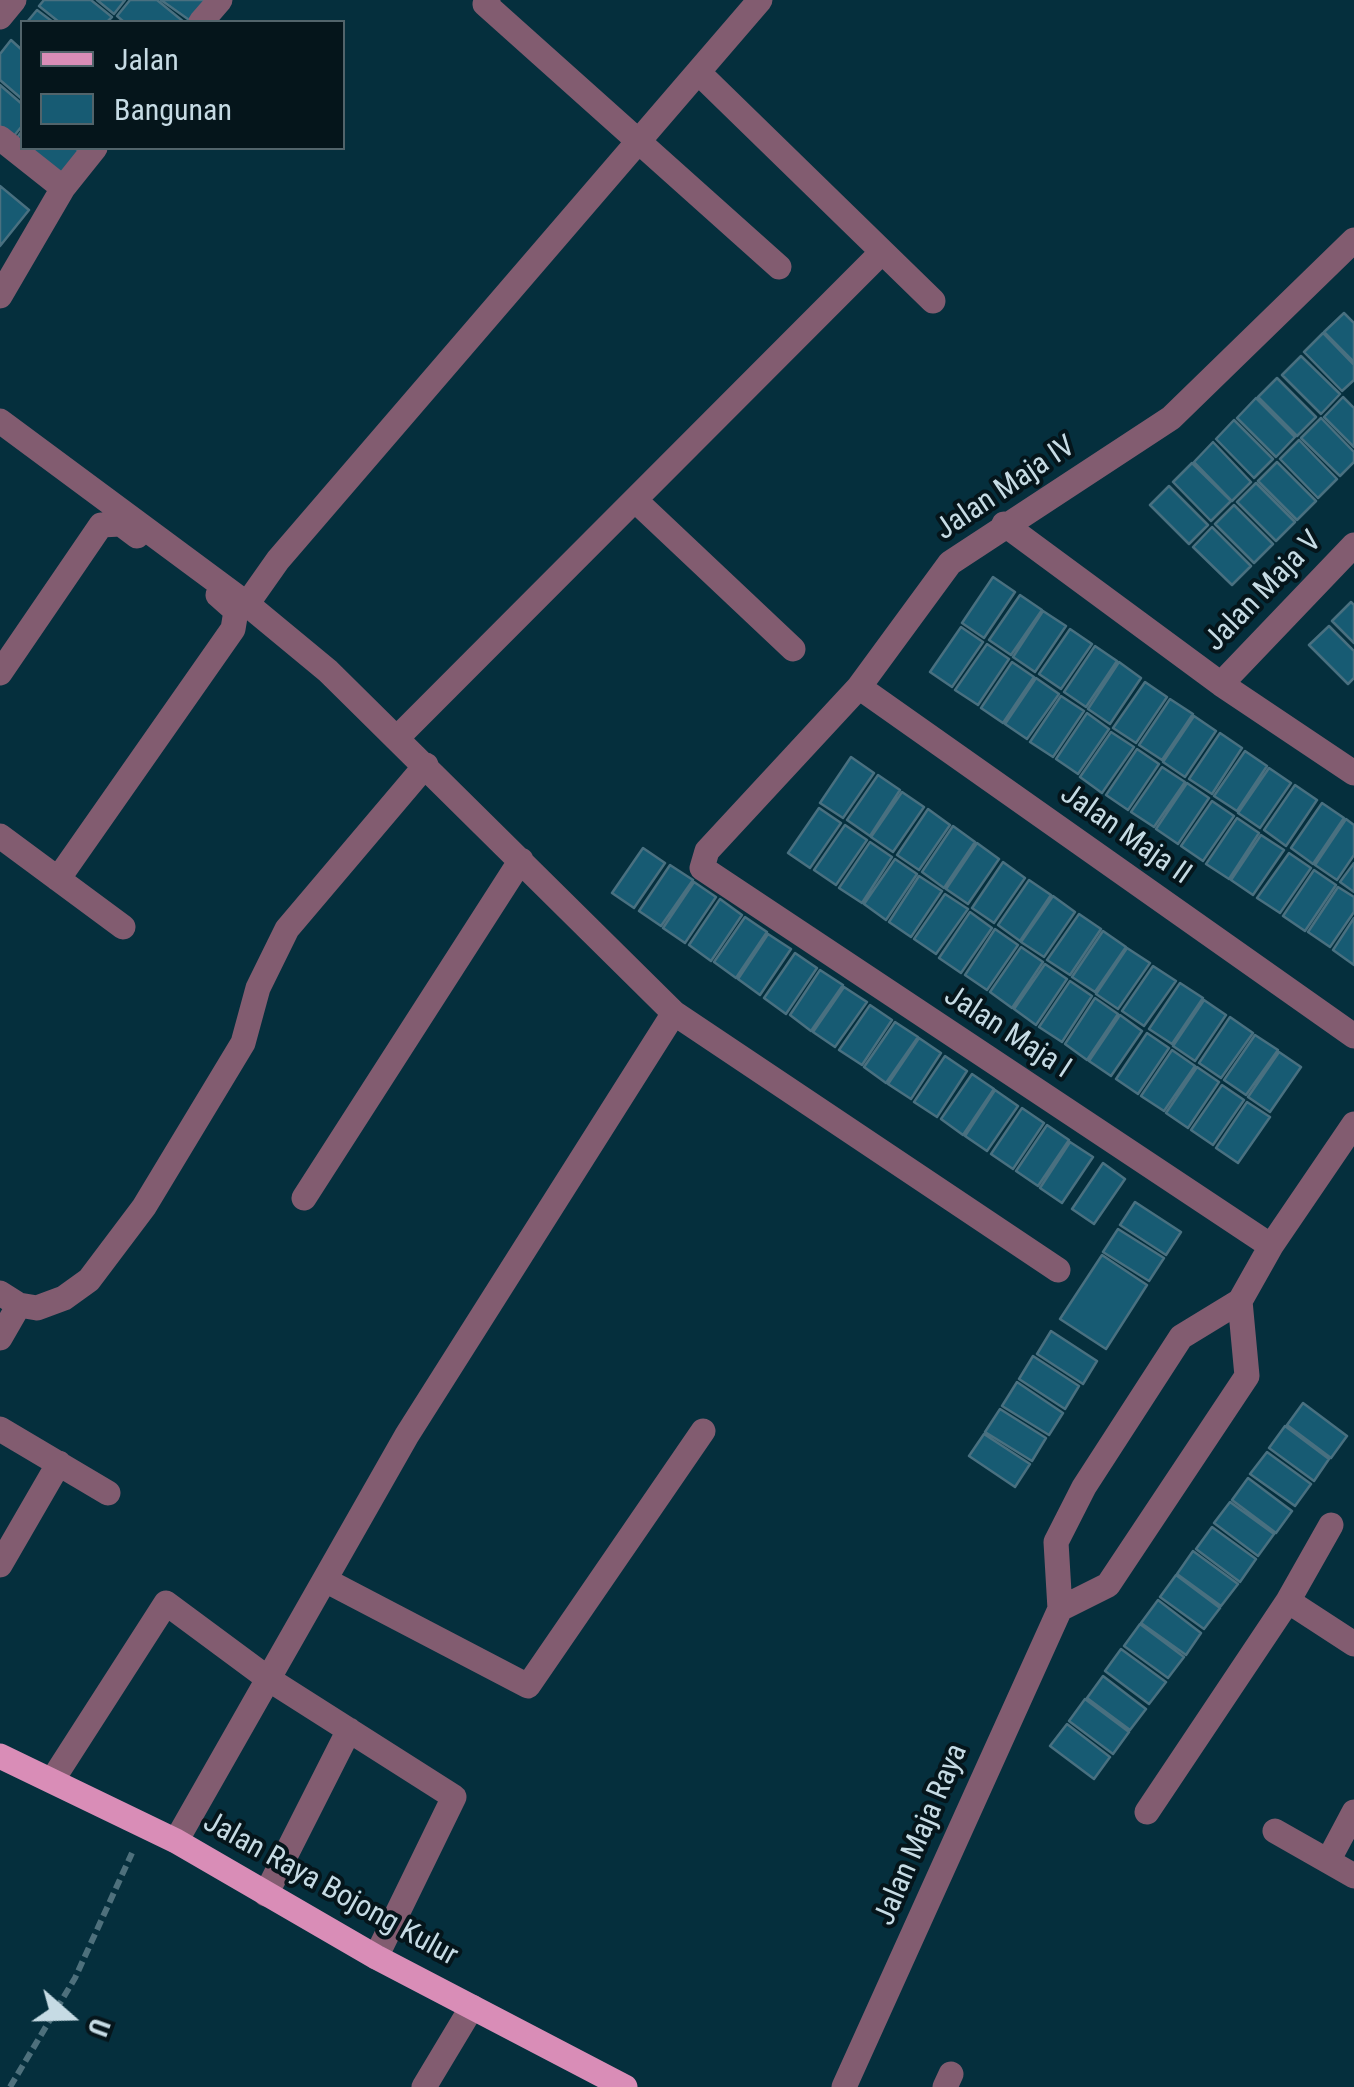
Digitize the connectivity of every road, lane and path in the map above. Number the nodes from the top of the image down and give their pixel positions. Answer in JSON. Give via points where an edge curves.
{"nodes":[{"id":1,"x":14,"y":0,"type":"edge"},
{"id":2,"x":220,"y":0,"type":"edge"},
{"id":3,"x":760,"y":0,"type":"edge"},
{"id":4,"x":485,"y":1,"type":"edge"},
{"id":5,"x":0,"y":17,"type":"edge"},
{"id":6,"x":203,"y":20,"type":"edge"},
{"id":7,"x":699,"y":73,"type":"junction"},
{"id":8,"x":0,"y":138,"type":"edge"},
{"id":9,"x":640,"y":144,"type":"junction"},
{"id":10,"x":93,"y":150,"type":"edge"},
{"id":11,"x":63,"y":188,"type":"junction"},
{"id":12,"x":1354,"y":240,"type":"edge"},
{"id":13,"x":882,"y":252,"type":"junction"},
{"id":14,"x":779,"y":267,"type":"dead end"},
{"id":15,"x":0,"y":296,"type":"edge"},
{"id":16,"x":933,"y":301,"type":"dead end"},
{"id":17,"x":0,"y":421,"type":"edge"},
{"id":18,"x":635,"y":500,"type":"junction"},
{"id":19,"x":1004,"y":524,"type":"junction"},
{"id":20,"x":1354,"y":545,"type":"edge"},
{"id":21,"x":247,"y":604,"type":"junction"},
{"id":22,"x":793,"y":649,"type":"dead end"},
{"id":23,"x":0,"y":673,"type":"edge"},
{"id":24,"x":1221,"y":684,"type":"junction"},
{"id":25,"x":858,"y":687,"type":"junction"},
{"id":26,"x":398,"y":738,"type":"junction"},
{"id":27,"x":426,"y":765,"type":"junction"},
{"id":28,"x":1354,"y":774,"type":"edge"},
{"id":29,"x":0,"y":836,"type":"edge"},
{"id":30,"x":521,"y":860,"type":"junction"},
{"id":31,"x":708,"y":874,"type":"joint"},
{"id":32,"x":58,"y":879,"type":"junction"},
{"id":33,"x":123,"y":927,"type":"dead end"},
{"id":34,"x":674,"y":1014,"type":"junction"},
{"id":35,"x":1354,"y":1036,"type":"edge"},
{"id":36,"x":1354,"y":1124,"type":"edge"},
{"id":37,"x":304,"y":1198,"type":"dead end"},
{"id":38,"x":1271,"y":1246,"type":"junction"},
{"id":39,"x":1058,"y":1270,"type":"dead end"},
{"id":40,"x":9,"y":1299,"type":"edge"},
{"id":41,"x":1240,"y":1301,"type":"junction"},
{"id":42,"x":0,"y":1338,"type":"edge"},
{"id":43,"x":0,"y":1429,"type":"edge"},
{"id":44,"x":704,"y":1431,"type":"dead end"},
{"id":45,"x":58,"y":1463,"type":"junction"},
{"id":46,"x":108,"y":1493,"type":"dead end"},
{"id":47,"x":1331,"y":1525,"type":"dead end"},
{"id":48,"x":0,"y":1565,"type":"edge"},
{"id":49,"x":326,"y":1580,"type":"junction"},
{"id":50,"x":1288,"y":1601,"type":"junction"},
{"id":51,"x":1060,"y":1609,"type":"junction"},
{"id":52,"x":1354,"y":1644,"type":"edge"},
{"id":53,"x":270,"y":1680,"type":"junction"},
{"id":54,"x":349,"y":1730,"type":"junction"},
{"id":55,"x":0,"y":1756,"type":"edge"},
{"id":56,"x":53,"y":1779,"type":"junction"},
{"id":57,"x":1146,"y":1812,"type":"dead end"},
{"id":58,"x":1354,"y":1812,"type":"edge"},
{"id":59,"x":145,"y":1825,"type":"junction"},
{"id":60,"x":1276,"y":1831,"type":"dead end"},
{"id":61,"x":176,"y":1841,"type":"junction"},
{"id":62,"x":1328,"y":1861,"type":"junction"},
{"id":63,"x":1354,"y":1876,"type":"edge"},
{"id":64,"x":266,"y":1894,"type":"junction"},
{"id":65,"x":376,"y":1956,"type":"junction"},
{"id":66,"x":472,"y":2007,"type":"junction"},
{"id":67,"x":10,"y":2087,"type":"edge"},
{"id":68,"x":424,"y":2087,"type":"edge"},
{"id":69,"x":625,"y":2087,"type":"edge"},
{"id":70,"x":844,"y":2087,"type":"edge"}],
"edges":[{"from":1,"to":5,"type":"street"},
{"from":2,"to":6,"type":"street"},
{"from":3,"to":7,"type":"street"},
{"from":4,"to":9,"type":"street"},
{"from":7,"to":9,"type":"street"},
{"from":7,"to":13,"type":"street"},
{"from":8,"to":11,"type":"street"},
{"from":9,"to":14,"type":"street"},
{"from":9,"to":21,"type":"street","via":[[278,560]]},
{"from":10,"to":11,"type":"street"},
{"from":11,"to":15,"type":"street"},
{"from":12,"to":19,"type":"street","name":"Jalan Maja IV","via":[[1171,418]]},
{"from":13,"to":16,"type":"street"},
{"from":13,"to":18,"type":"street"},
{"from":17,"to":21,"type":"street"},
{"from":18,"to":22,"type":"street"},
{"from":18,"to":26,"type":"street"},
{"from":19,"to":24,"type":"street"},
{"from":19,"to":25,"type":"street","name":"Jalan Maja IV","via":[[950,563]]},
{"from":20,"to":24,"type":"street","name":"Jalan Maja V"},
{"from":21,"to":26,"type":"street"},
{"from":23,"to":32,"type":"street","via":[[101,525],[121,524],[236,611],[233,629]]},
{"from":24,"to":28,"type":"street"},
{"from":25,"to":31,"type":"street","name":"Jalan Maja IV","via":[[707,851],[702,868]]},
{"from":25,"to":35,"type":"street","name":"Jalan Maja II"},
{"from":26,"to":27,"type":"street"},
{"from":27,"to":30,"type":"street"},
{"from":27,"to":40,"type":"street","via":[[286,930],[258,988],[243,1043],[144,1207],[89,1280],[37,1308]]},
{"from":29,"to":32,"type":"street"},
{"from":30,"to":34,"type":"street"},
{"from":30,"to":37,"type":"street"},
{"from":31,"to":38,"type":"street","name":"Jalan Maja I"},
{"from":32,"to":33,"type":"street"},
{"from":34,"to":39,"type":"street"},
{"from":34,"to":49,"type":"street","via":[[407,1434]]},
{"from":36,"to":38,"type":"street"},
{"from":38,"to":41,"type":"street"},
{"from":40,"to":42,"type":"street"},
{"from":41,"to":51,"type":"street","via":[[1181,1338],[1084,1486],[1056,1542]]},
{"from":41,"to":51,"type":"street","via":[[1247,1376],[1108,1585]]},
{"from":43,"to":45,"type":"street"},
{"from":44,"to":49,"type":"street","via":[[528,1686]]},
{"from":45,"to":46,"type":"street"},
{"from":45,"to":48,"type":"street"},
{"from":47,"to":50,"type":"street"},
{"from":49,"to":53,"type":"street"},
{"from":50,"to":52,"type":"street"},
{"from":50,"to":57,"type":"street"},
{"from":51,"to":70,"type":"street","name":"Jalan Maja Raya"},
{"from":53,"to":54,"type":"street"},
{"from":53,"to":56,"type":"street","via":[[166,1603]]},
{"from":53,"to":61,"type":"street"},
{"from":54,"to":64,"type":"street"},
{"from":54,"to":65,"type":"street","via":[[454,1796]]},
{"from":55,"to":56,"type":"main road","name":"Jalan Raya Bojong Kulur"},
{"from":56,"to":59,"type":"main road","name":"Jalan Raya Bojong Kulur"},
{"from":58,"to":62,"type":"street"},
{"from":59,"to":61,"type":"main road","name":"Jalan Raya Bojong Kulur"},
{"from":59,"to":67,"type":"path","via":[[75,1978]]},
{"from":60,"to":62,"type":"street"},
{"from":61,"to":64,"type":"main road","name":"Jalan Raya Bojong Kulur"},
{"from":62,"to":63,"type":"street"},
{"from":64,"to":65,"type":"main road","name":"Jalan Raya Bojong Kulur"},
{"from":65,"to":66,"type":"main road","name":"Jalan Raya Bojong Kulur"},
{"from":66,"to":68,"type":"street"},
{"from":66,"to":69,"type":"main road","name":"Jalan Raya Bojong Kulur"}]}
